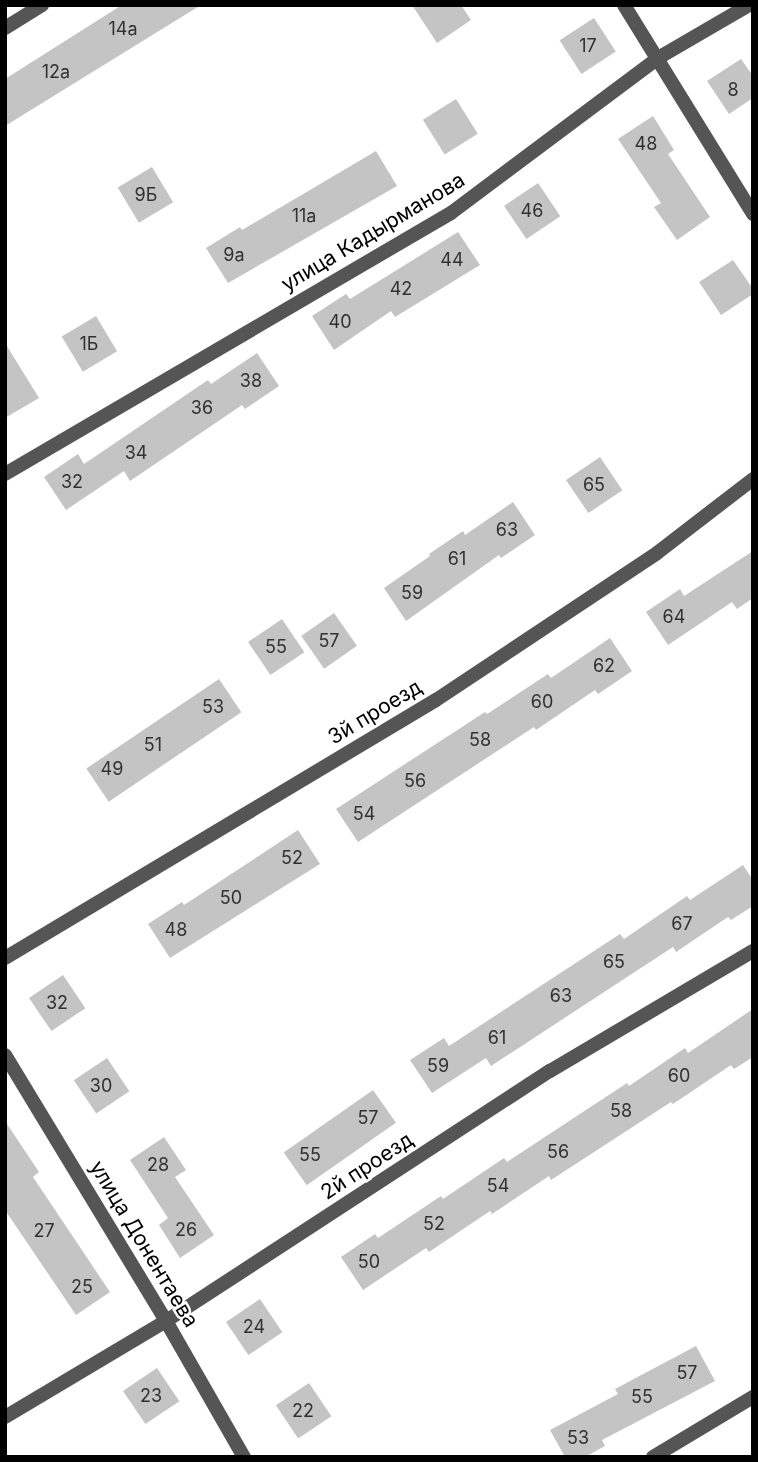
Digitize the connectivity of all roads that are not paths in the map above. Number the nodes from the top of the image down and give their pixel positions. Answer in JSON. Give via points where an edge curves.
{"nodes":[{"id":1,"x":42,"y":5,"type":"edge"},
{"id":2,"x":624,"y":5,"type":"edge"},
{"id":3,"x":749,"y":5,"type":"edge"},
{"id":4,"x":5,"y":28,"type":"edge"},
{"id":5,"x":658,"y":58,"type":"junction"},
{"id":6,"x":753,"y":214,"type":"edge"},
{"id":7,"x":5,"y":474,"type":"edge"},
{"id":8,"x":753,"y":479,"type":"edge"},
{"id":9,"x":753,"y":951,"type":"edge"},
{"id":10,"x":5,"y":958,"type":"edge"},
{"id":11,"x":5,"y":1055,"type":"edge"},
{"id":12,"x":166,"y":1321,"type":"junction"},
{"id":13,"x":753,"y":1397,"type":"edge"},
{"id":14,"x":5,"y":1417,"type":"edge"},
{"id":15,"x":244,"y":1457,"type":"edge"},
{"id":16,"x":653,"y":1457,"type":"edge"}],
"edges":[{"from":1,"to":4,"type":"street"},
{"from":2,"to":5,"type":"street"},
{"from":3,"to":5,"type":"street","name":"улица Кадырманова"},
{"from":5,"to":6,"type":"street"},
{"from":5,"to":7,"type":"street","name":"улица Кадырманова","via":[[451,213]]},
{"from":8,"to":10,"type":"street","name":"3й проезд","via":[[657,553],[436,700]]},
{"from":9,"to":12,"type":"street","name":"2й проезд","via":[[550,1071]]},
{"from":11,"to":12,"type":"street","name":"улица Донентаева"},
{"from":12,"to":14,"type":"street","name":"2й проезд"},
{"from":12,"to":15,"type":"street","name":"улица Донентаева"},
{"from":13,"to":16,"type":"street"}]}
